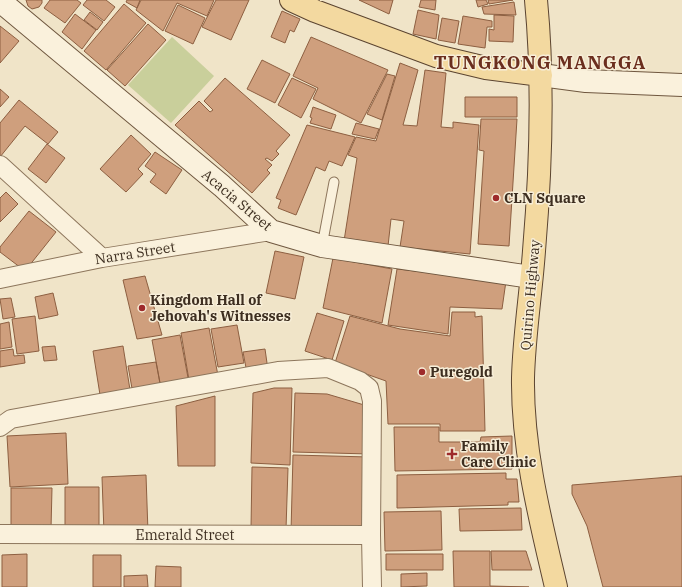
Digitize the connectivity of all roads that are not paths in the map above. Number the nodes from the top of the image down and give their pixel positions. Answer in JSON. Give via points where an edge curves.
{"nodes":[{"id":1,"x":0,"y":0,"type":"edge"},
{"id":2,"x":291,"y":0,"type":"edge"},
{"id":3,"x":536,"y":0,"type":"edge"},
{"id":4,"x":541,"y":75,"type":"junction"},
{"id":5,"x":682,"y":85,"type":"edge"},
{"id":6,"x":0,"y":165,"type":"edge"},
{"id":7,"x":334,"y":182,"type":"dead end"},
{"id":8,"x":271,"y":231,"type":"junction"},
{"id":9,"x":322,"y":246,"type":"junction"},
{"id":10,"x":102,"y":258,"type":"junction"},
{"id":11,"x":532,"y":277,"type":"junction"},
{"id":12,"x":0,"y":279,"type":"edge"},
{"id":13,"x":0,"y":427,"type":"edge"},
{"id":14,"x":0,"y":534,"type":"edge"},
{"id":15,"x":371,"y":535,"type":"junction"},
{"id":16,"x":372,"y":587,"type":"edge"},
{"id":17,"x":556,"y":587,"type":"edge"}],
"edges":[{"from":1,"to":8,"type":"street","name":"Acacia Street","via":[[222,186]]},
{"from":2,"to":4,"type":"main road","via":[[436,56],[486,68]]},
{"from":3,"to":4,"type":"main road","name":"Quirino Highway"},
{"from":4,"to":5,"type":"street","via":[[586,81]]},
{"from":4,"to":11,"type":"main road","name":"Quirino Highway","via":[[538,198]]},
{"from":6,"to":10,"type":"street"},
{"from":7,"to":9,"type":"lane"},
{"from":8,"to":9,"type":"street","name":"Acacia Street"},
{"from":8,"to":10,"type":"street","name":"Narra Street"},
{"from":9,"to":11,"type":"street","name":"Acacia Street"},
{"from":10,"to":12,"type":"street","name":"Narra Street"},
{"from":11,"to":17,"type":"main road","name":"Quirino Highway","via":[[523,378],[527,436],[531,472]]},
{"from":13,"to":15,"type":"street","via":[[11,418],[278,372],[328,368],[360,381],[369,388],[372,400]]},
{"from":14,"to":15,"type":"street","name":"Emerald Street"},
{"from":15,"to":16,"type":"street"}]}
